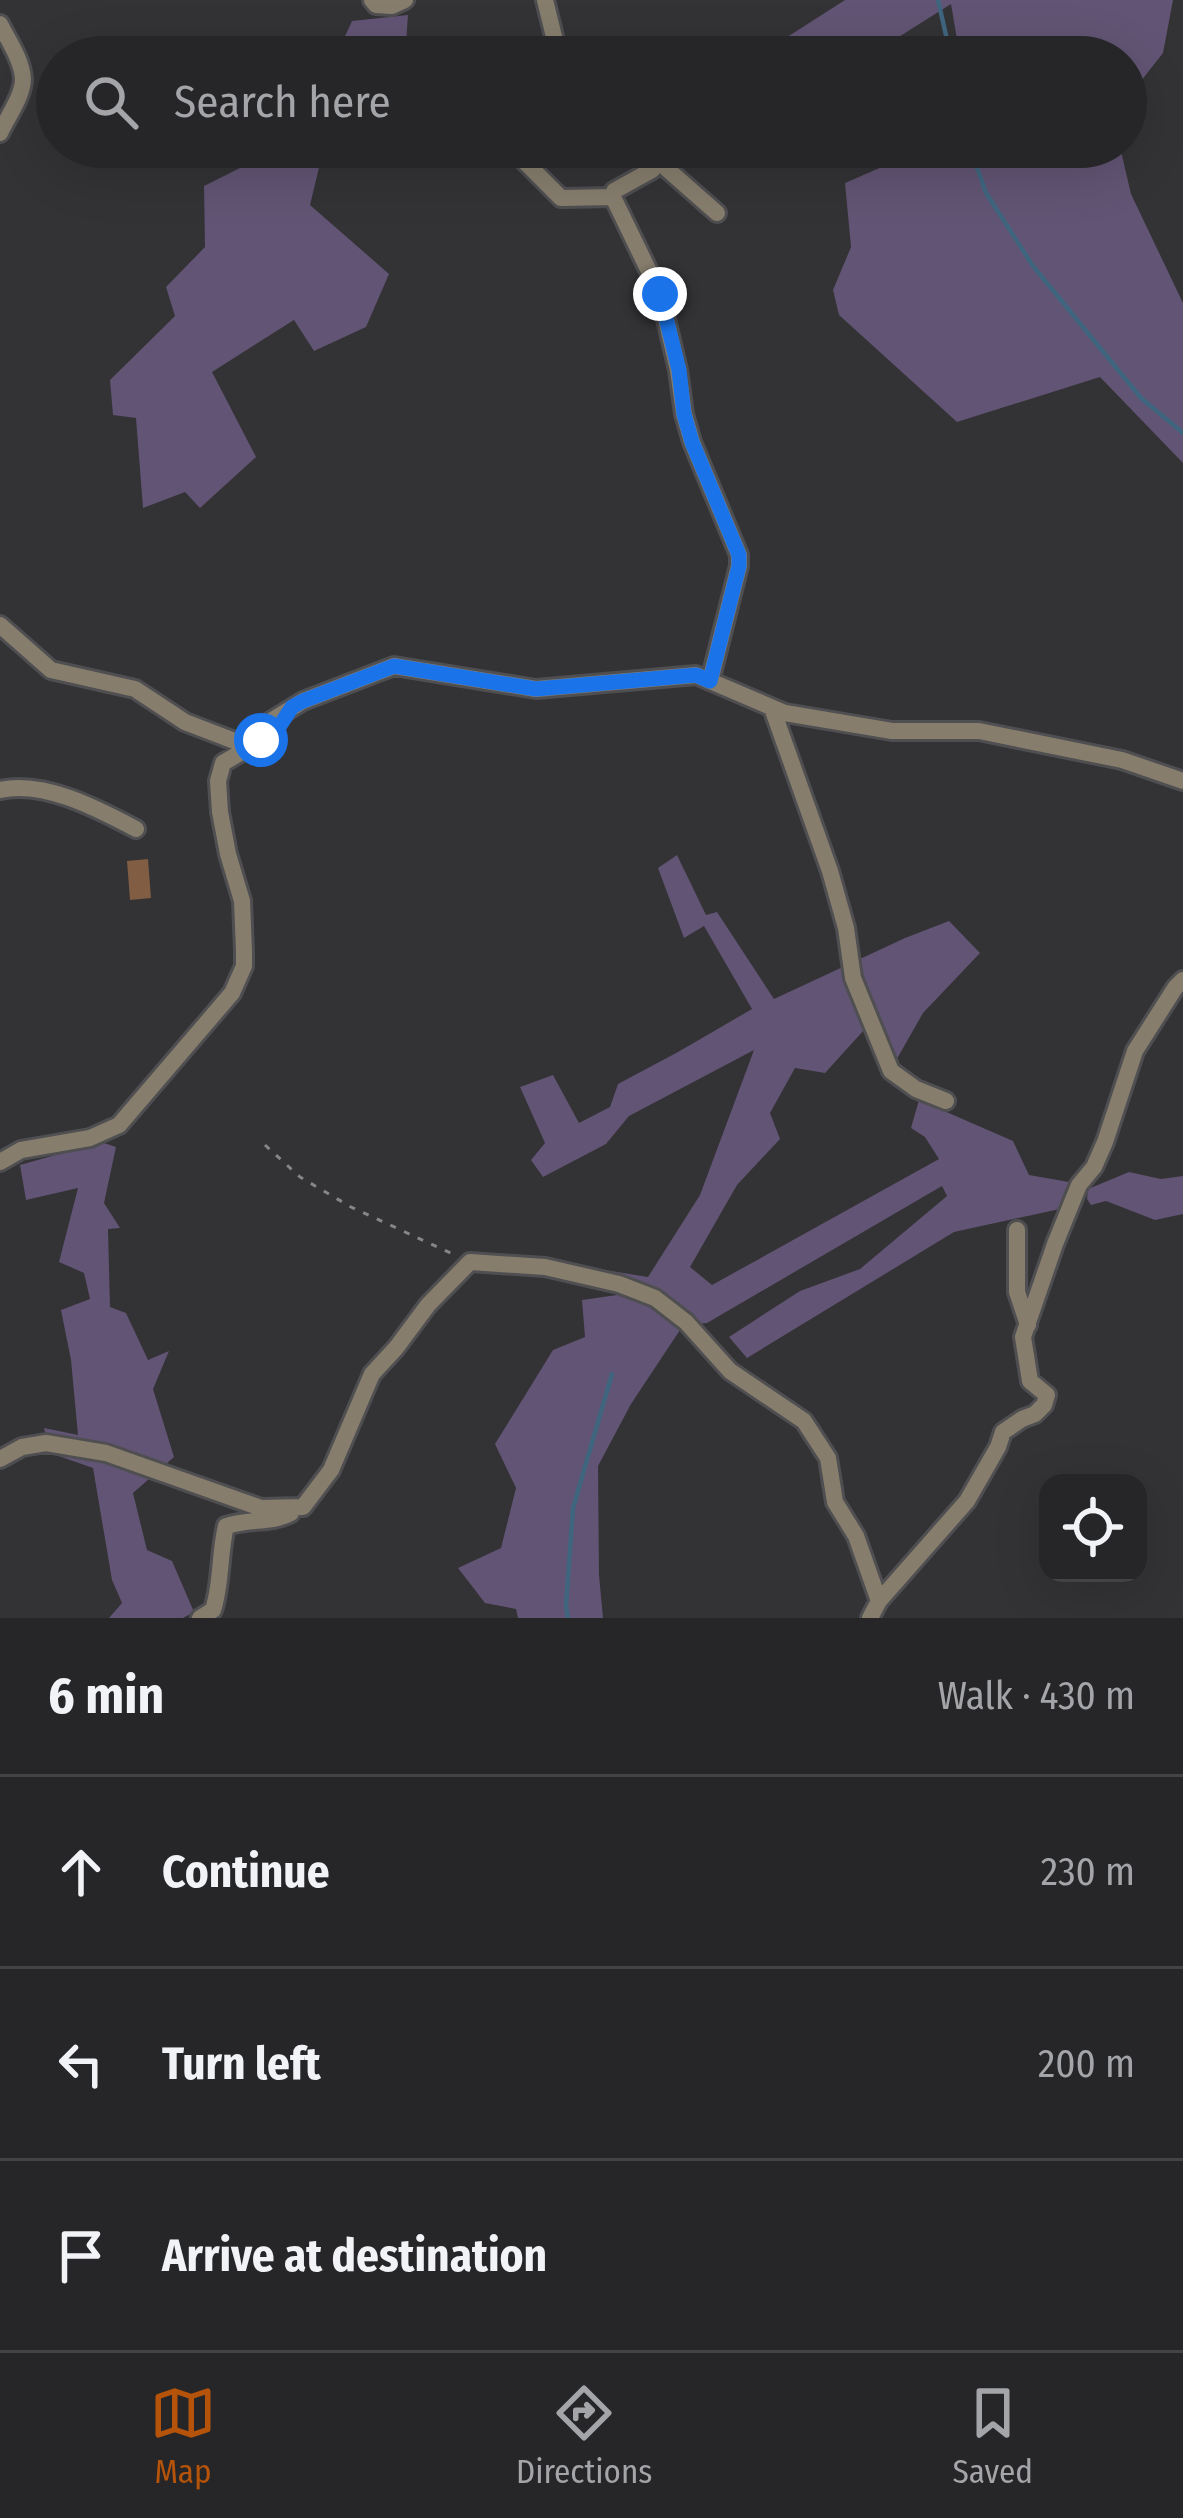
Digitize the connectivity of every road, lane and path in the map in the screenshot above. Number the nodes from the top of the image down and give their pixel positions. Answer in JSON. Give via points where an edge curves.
{"nodes":[{"id":1,"x":372,"y":0,"type":"edge"},
{"id":2,"x":405,"y":0,"type":"edge"},
{"id":3,"x":545,"y":0,"type":"edge"},
{"id":4,"x":0,"y":24,"type":"edge"},
{"id":5,"x":554,"y":36,"type":"edge"},
{"id":6,"x":0,"y":134,"type":"edge"},
{"id":7,"x":531,"y":168,"type":"edge"},
{"id":8,"x":651,"y":168,"type":"edge"},
{"id":9,"x":666,"y":168,"type":"edge"},
{"id":10,"x":613,"y":197,"type":"junction"},
{"id":11,"x":717,"y":213,"type":"dead end"},
{"id":12,"x":0,"y":625,"type":"edge"},
{"id":13,"x":710,"y":681,"type":"junction"},
{"id":14,"x":292,"y":707,"type":"junction"},
{"id":15,"x":772,"y":708,"type":"junction"},
{"id":16,"x":1183,"y":782,"type":"edge"},
{"id":17,"x":0,"y":790,"type":"edge"},
{"id":18,"x":136,"y":829,"type":"dead end"},
{"id":19,"x":1183,"y":980,"type":"edge"},
{"id":20,"x":946,"y":1102,"type":"dead end"},
{"id":21,"x":265,"y":1145,"type":"dead end"},
{"id":22,"x":0,"y":1162,"type":"edge"},
{"id":23,"x":1017,"y":1231,"type":"dead end"},
{"id":24,"x":470,"y":1262,"type":"junction"},
{"id":25,"x":1028,"y":1325,"type":"junction"},
{"id":26,"x":0,"y":1459,"type":"edge"},
{"id":27,"x":302,"y":1507,"type":"junction"},
{"id":28,"x":875,"y":1609,"type":"edge"},
{"id":29,"x":200,"y":1618,"type":"edge"}],
"edges":[{"from":1,"to":2,"type":"street"},
{"from":3,"to":5,"type":"street"},
{"from":4,"to":6,"type":"street","via":[[23,79]]},
{"from":7,"to":10,"type":"street","via":[[561,198]]},
{"from":8,"to":10,"type":"street"},
{"from":9,"to":11,"type":"street"},
{"from":10,"to":13,"type":"street","via":[[660,294],[692,442],[739,555]]},
{"from":12,"to":14,"type":"street","via":[[51,670],[135,689],[185,722],[237,742]]},
{"from":13,"to":14,"type":"street","via":[[696,675],[536,689],[394,666]]},
{"from":13,"to":15,"type":"street"},
{"from":14,"to":22,"type":"street","via":[[279,727],[223,763],[218,781],[242,902],[244,967],[232,993],[119,1125]]},
{"from":15,"to":16,"type":"street","via":[[892,731],[979,731],[1122,760]]},
{"from":15,"to":20,"type":"street","via":[[830,871],[854,978],[891,1071]]},
{"from":17,"to":18,"type":"street","via":[[52,793]]},
{"from":19,"to":25,"type":"street","via":[[1135,1051]]},
{"from":21,"to":24,"type":"path","via":[[350,1207]]},
{"from":23,"to":25,"type":"street","via":[[1018,1292]]},
{"from":24,"to":27,"type":"street","via":[[372,1374],[331,1470]]},
{"from":24,"to":28,"type":"street","via":[[544,1267],[655,1298],[730,1371],[804,1421],[828,1458],[835,1502],[856,1536]]},
{"from":25,"to":28,"type":"street","via":[[1027,1370],[1047,1395],[1043,1405],[1003,1432],[967,1501]]},
{"from":26,"to":27,"type":"street","via":[[46,1443],[106,1453],[261,1508]]},
{"from":27,"to":29,"type":"street","via":[[226,1526],[218,1594]]}]}
